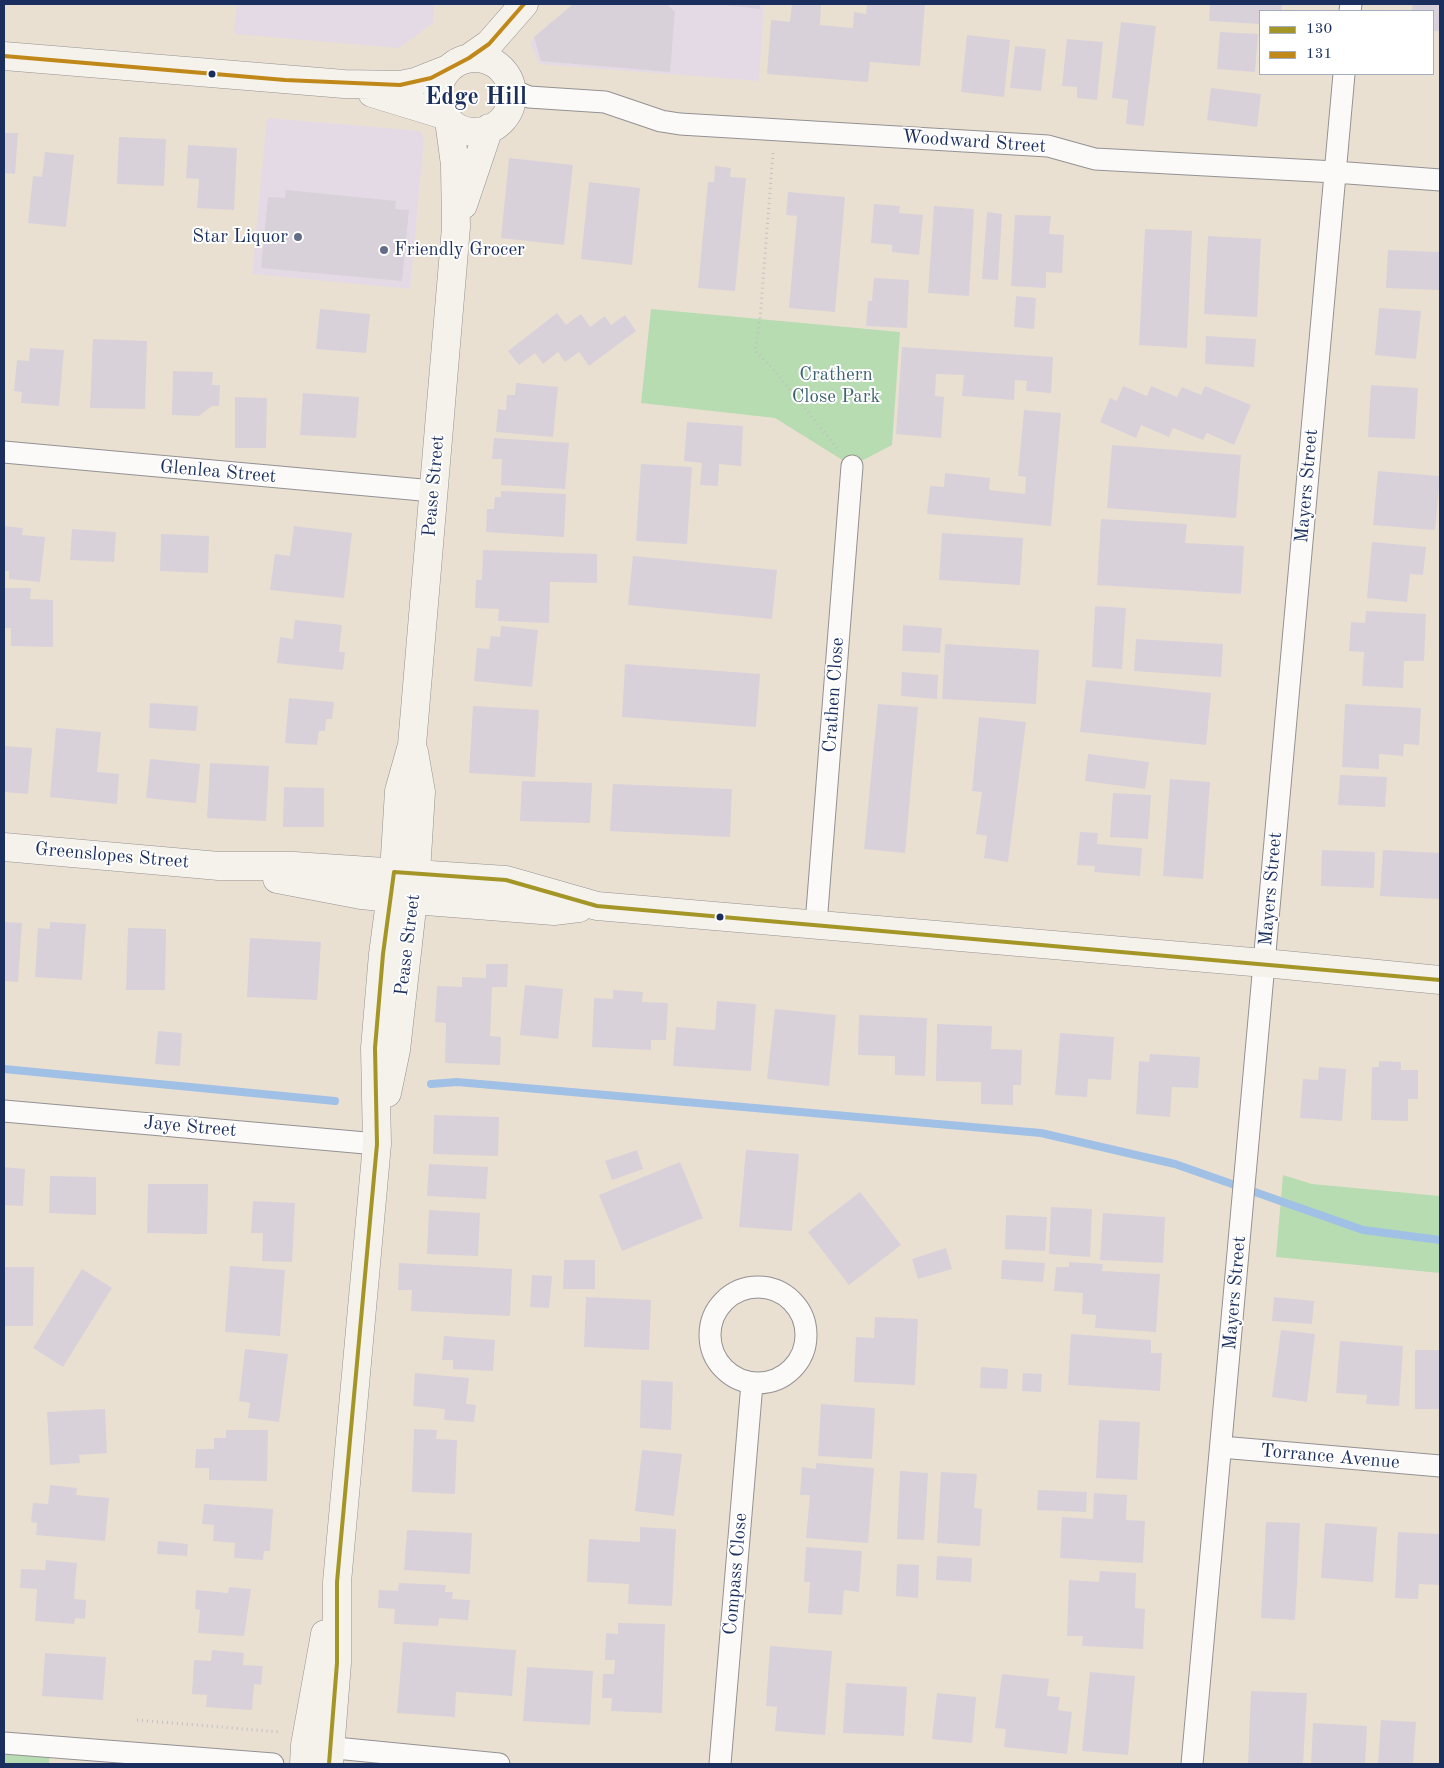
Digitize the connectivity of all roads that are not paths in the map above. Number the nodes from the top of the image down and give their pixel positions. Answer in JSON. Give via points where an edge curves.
{"nodes":[{"id":1,"x":525,"y":4,"type":"edge"},
{"id":2,"x":4,"y":56,"type":"edge"},
{"id":3,"x":458,"y":64,"type":"junction"},
{"id":4,"x":1344,"y":75,"type":"edge"},
{"id":5,"x":344,"y":84,"type":"junction"},
{"id":6,"x":510,"y":84,"type":"junction"},
{"id":7,"x":447,"y":118,"type":"junction"},
{"id":8,"x":489,"y":128,"type":"junction"},
{"id":9,"x":1335,"y":172,"type":"junction"},
{"id":10,"x":1440,"y":180,"type":"edge"},
{"id":11,"x":456,"y":227,"type":"junction"},
{"id":12,"x":4,"y":452,"type":"edge"},
{"id":13,"x":852,"y":466,"type":"road end"},
{"id":14,"x":433,"y":492,"type":"junction"},
{"id":15,"x":4,"y":847,"type":"edge"},
{"id":16,"x":403,"y":886,"type":"junction"},
{"id":17,"x":816,"y":924,"type":"junction"},
{"id":18,"x":1264,"y":963,"type":"junction"},
{"id":19,"x":1440,"y":980,"type":"edge"},
{"id":20,"x":4,"y":1111,"type":"edge"},
{"id":21,"x":377,"y":1144,"type":"junction"},
{"id":22,"x":752,"y":1383,"type":"junction"},
{"id":23,"x":1220,"y":1447,"type":"junction"},
{"id":24,"x":1440,"y":1466,"type":"edge"},
{"id":25,"x":4,"y":1743,"type":"edge"},
{"id":26,"x":311,"y":1751,"type":"edge"},
{"id":27,"x":273,"y":1764,"type":"edge"},
{"id":28,"x":499,"y":1764,"type":"edge"},
{"id":29,"x":720,"y":1764,"type":"edge"},
{"id":30,"x":1192,"y":1764,"type":"edge"}],
"edges":[{"from":1,"to":3,"type":"street","via":[[489,44]]},
{"from":1,"to":6,"type":"street","via":[[513,40]]},
{"from":2,"to":5,"type":"street"},
{"from":3,"to":5,"type":"street","via":[[431,78],[400,85]]},
{"from":3,"to":6,"type":"street","via":[[481,58],[492,62],[502,69]]},
{"from":3,"to":7,"type":"street","via":[[441,79],[438,92],[439,104]]},
{"from":4,"to":9,"type":"street","name":"Mayers Street"},
{"from":5,"to":7,"type":"street"},
{"from":6,"to":8,"type":"street","via":[[511,102],[507,113]]},
{"from":6,"to":9,"type":"street","name":"Woodward Street","via":[[529,97],[604,102],[680,124],[1048,146],[1095,159]]},
{"from":7,"to":8,"type":"street","via":[[464,130],[477,132]]},
{"from":7,"to":11,"type":"street","name":"Pease Street","via":[[455,164]]},
{"from":8,"to":11,"type":"street","name":"Pease Street"},
{"from":9,"to":10,"type":"street","name":"Woodward Street"},
{"from":9,"to":18,"type":"street","name":"Mayers Street"},
{"from":11,"to":14,"type":"street","name":"Pease Street"},
{"from":12,"to":14,"type":"street","name":"Glenlea Street"},
{"from":13,"to":17,"type":"street","name":"Crathen Close"},
{"from":14,"to":16,"type":"street","name":"Pease Street","via":[[412,745],[421,792]]},
{"from":15,"to":16,"type":"street","name":"Greenslopes Street","via":[[220,866],[294,866]]},
{"from":16,"to":17,"type":"street","name":"Greenslopes Street","via":[[554,911],[597,906]]},
{"from":16,"to":21,"type":"street","name":"Pease Street","via":[[396,1050]]},
{"from":17,"to":18,"type":"street","name":"Greenslopes Street"},
{"from":18,"to":19,"type":"street","name":"Greenslopes Street"},
{"from":18,"to":23,"type":"street","name":"Mayers Street"},
{"from":20,"to":21,"type":"street","name":"Jaye Street"},
{"from":21,"to":26,"type":"street","name":"Pease Street","via":[[337,1582],[337,1663]]},
{"from":22,"to":22,"type":"street","via":[[725,1370],[713,1352],[709,1330],[713,1315],[733,1293],[764,1287],[780,1292],[794,1303],[802,1316],[806,1333],[804,1349],[797,1364],[784,1376]]},
{"from":22,"to":29,"type":"street","name":"Compass Close"},
{"from":23,"to":24,"type":"street","name":"Torrance Avenue"},
{"from":23,"to":30,"type":"street","name":"Mayers Street"},
{"from":25,"to":27,"type":"street"},
{"from":26,"to":28,"type":"street"}]}
